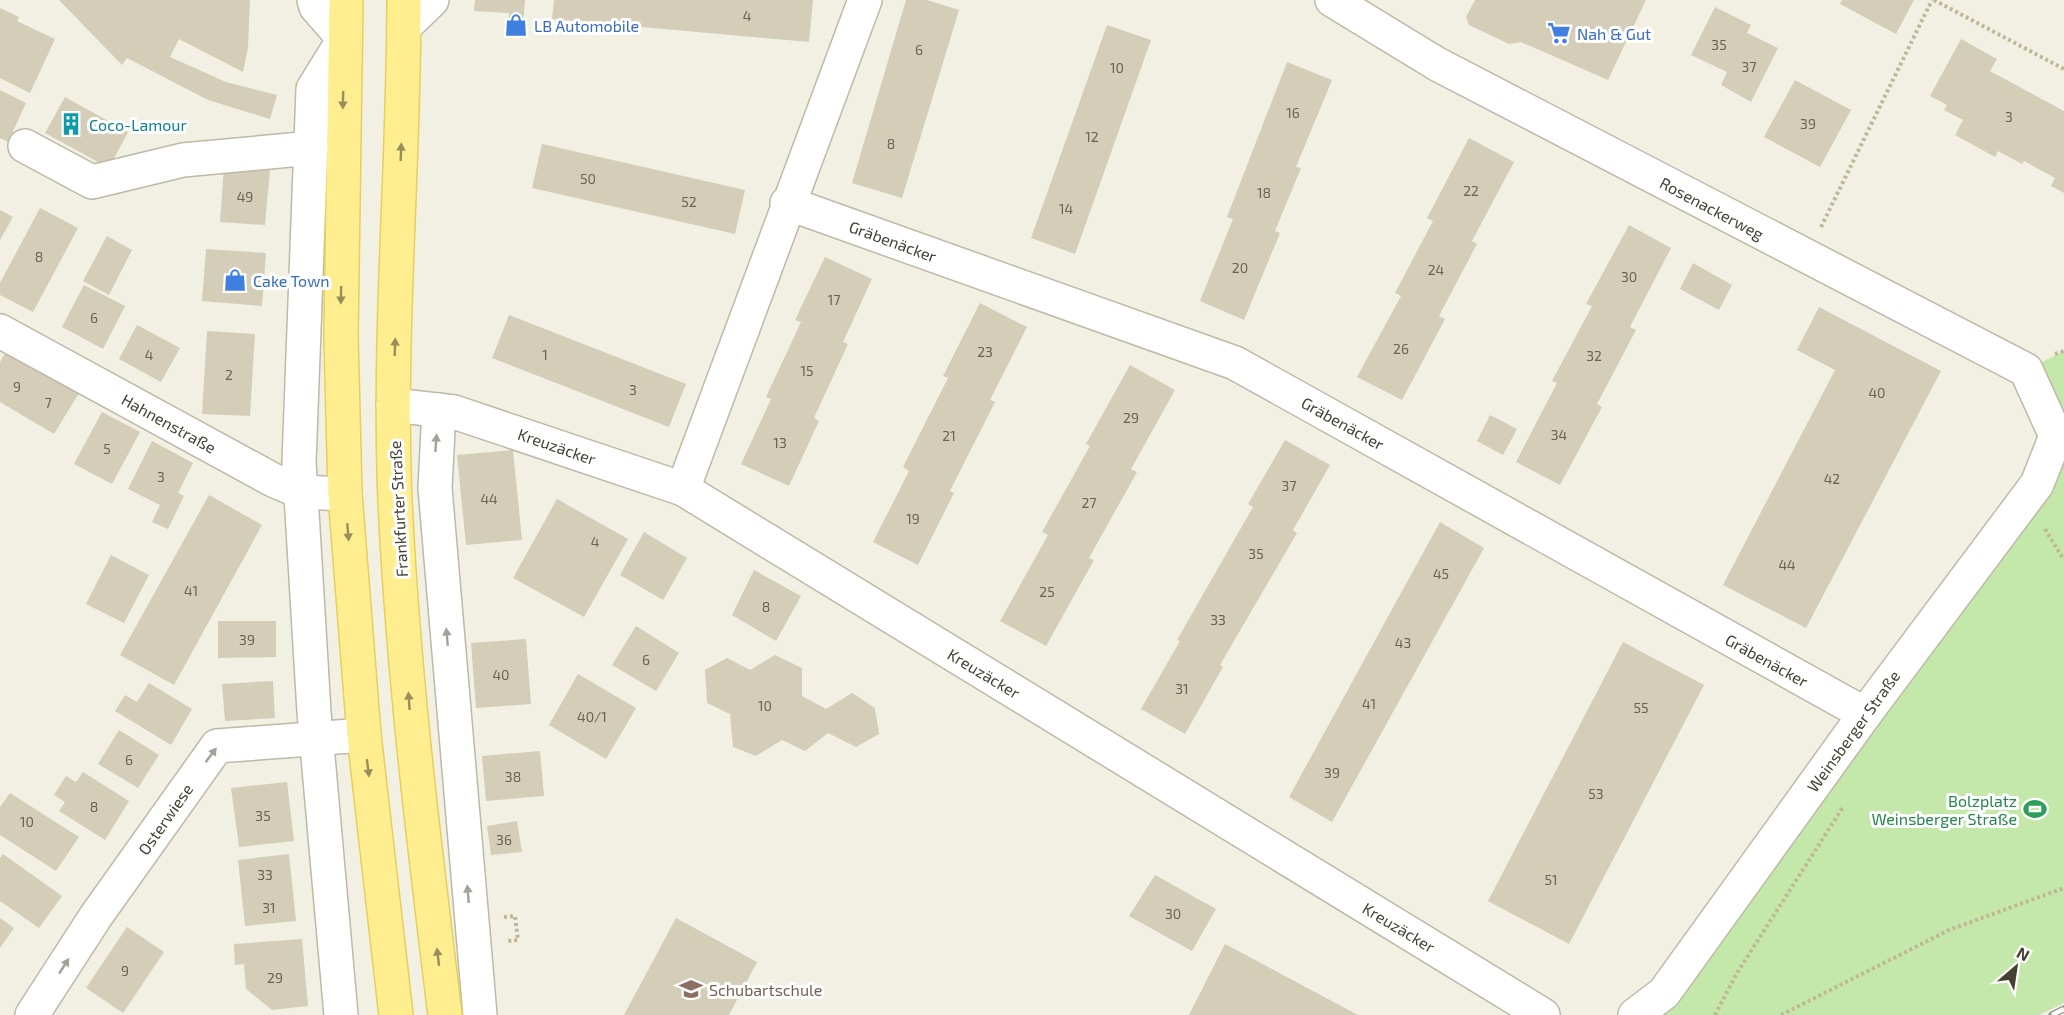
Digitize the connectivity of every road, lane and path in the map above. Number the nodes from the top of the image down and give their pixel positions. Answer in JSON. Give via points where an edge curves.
{"nodes":[{"id":1,"x":314,"y":0,"type":"edge"},
{"id":2,"x":346,"y":0,"type":"edge"},
{"id":3,"x":432,"y":0,"type":"edge"},
{"id":4,"x":865,"y":0,"type":"edge"},
{"id":5,"x":1332,"y":0,"type":"edge"},
{"id":6,"x":1933,"y":0,"type":"edge"},
{"id":7,"x":404,"y":14,"type":"edge"},
{"id":8,"x":344,"y":39,"type":"junction"},
{"id":9,"x":2064,"y":69,"type":"edge"},
{"id":10,"x":25,"y":146,"type":"dead end"},
{"id":11,"x":312,"y":148,"type":"junction"},
{"id":12,"x":787,"y":203,"type":"junction"},
{"id":13,"x":1806,"y":257,"type":"junction"},
{"id":14,"x":0,"y":331,"type":"edge"},
{"id":15,"x":393,"y":405,"type":"junction"},
{"id":16,"x":439,"y":410,"type":"junction"},
{"id":17,"x":2060,"y":438,"type":"edge"},
{"id":18,"x":683,"y":489,"type":"junction"},
{"id":19,"x":300,"y":492,"type":"junction"},
{"id":20,"x":345,"y":494,"type":"junction"},
{"id":21,"x":2042,"y":525,"type":"dead end"},
{"id":22,"x":2064,"y":560,"type":"edge"},
{"id":23,"x":1865,"y":714,"type":"junction"},
{"id":24,"x":364,"y":735,"type":"junction"},
{"id":25,"x":316,"y":738,"type":"junction"},
{"id":26,"x":1850,"y":797,"type":"dead end"},
{"id":27,"x":2064,"y":888,"type":"edge"},
{"id":28,"x":399,"y":1011,"type":"edge"},
{"id":29,"x":32,"y":1015,"type":"edge"},
{"id":30,"x":341,"y":1015,"type":"edge"},
{"id":31,"x":445,"y":1015,"type":"edge"},
{"id":32,"x":480,"y":1015,"type":"edge"},
{"id":33,"x":1543,"y":1015,"type":"edge"},
{"id":34,"x":1635,"y":1015,"type":"edge"},
{"id":35,"x":1714,"y":1015,"type":"edge"},
{"id":36,"x":1781,"y":1015,"type":"edge"}],
"edges":[{"from":1,"to":8,"type":"street"},
{"from":2,"to":8,"type":"main road"},
{"from":3,"to":7,"type":"street"},
{"from":4,"to":12,"type":"street"},
{"from":5,"to":13,"type":"street","name":"Rosenackerweg","via":[[1437,64]]},
{"from":6,"to":9,"type":"path"},
{"from":6,"to":13,"type":"path"},
{"from":15,"to":7,"type":"main road","name":"Frankfurter Straße","one_way":true},
{"from":8,"to":11,"type":"street","via":[[313,89]]},
{"from":8,"to":20,"type":"main road","one_way":true,"via":[[341,336]]},
{"from":10,"to":11,"type":"street","via":[[92,182],[183,160]]},
{"from":11,"to":19,"type":"street","via":[[298,462]]},
{"from":12,"to":18,"type":"street"},
{"from":12,"to":23,"type":"street","name":"Gräbenäcker","via":[[1235,363]]},
{"from":13,"to":17,"type":"street","name":"Rosenackerweg","via":[[2026,370]]},
{"from":14,"to":19,"type":"street","name":"Hahnenstraße"},
{"from":15,"to":16,"type":"street","name":"Kreuzäcker"},
{"from":31,"to":15,"type":"main road","name":"Frankfurter Straße","one_way":true,"via":[[411,730],[395,501]]},
{"from":16,"to":18,"type":"street","name":"Kreuzäcker"},
{"from":32,"to":16,"type":"street","one_way":true,"via":[[435,488]]},
{"from":17,"to":23,"type":"street","name":"Weinsberger Straße","via":[[2037,484]]},
{"from":18,"to":33,"type":"street","name":"Kreuzäcker"},
{"from":19,"to":20,"type":"street","name":"Hahnenstraße"},
{"from":19,"to":25,"type":"street"},
{"from":20,"to":24,"type":"main road","one_way":true},
{"from":21,"to":22,"type":"path"},
{"from":23,"to":34,"type":"street","name":"Weinsberger Straße","via":[[1664,993]]},
{"from":24,"to":25,"type":"street","name":"Osterwiese"},
{"from":24,"to":28,"type":"main road","one_way":true},
{"from":29,"to":25,"type":"street","name":"Osterwiese","one_way":true,"via":[[96,916],[217,746]]},
{"from":25,"to":30,"type":"street"},
{"from":26,"to":35,"type":"path"},
{"from":27,"to":36,"type":"path","via":[[1931,938]]}]}
